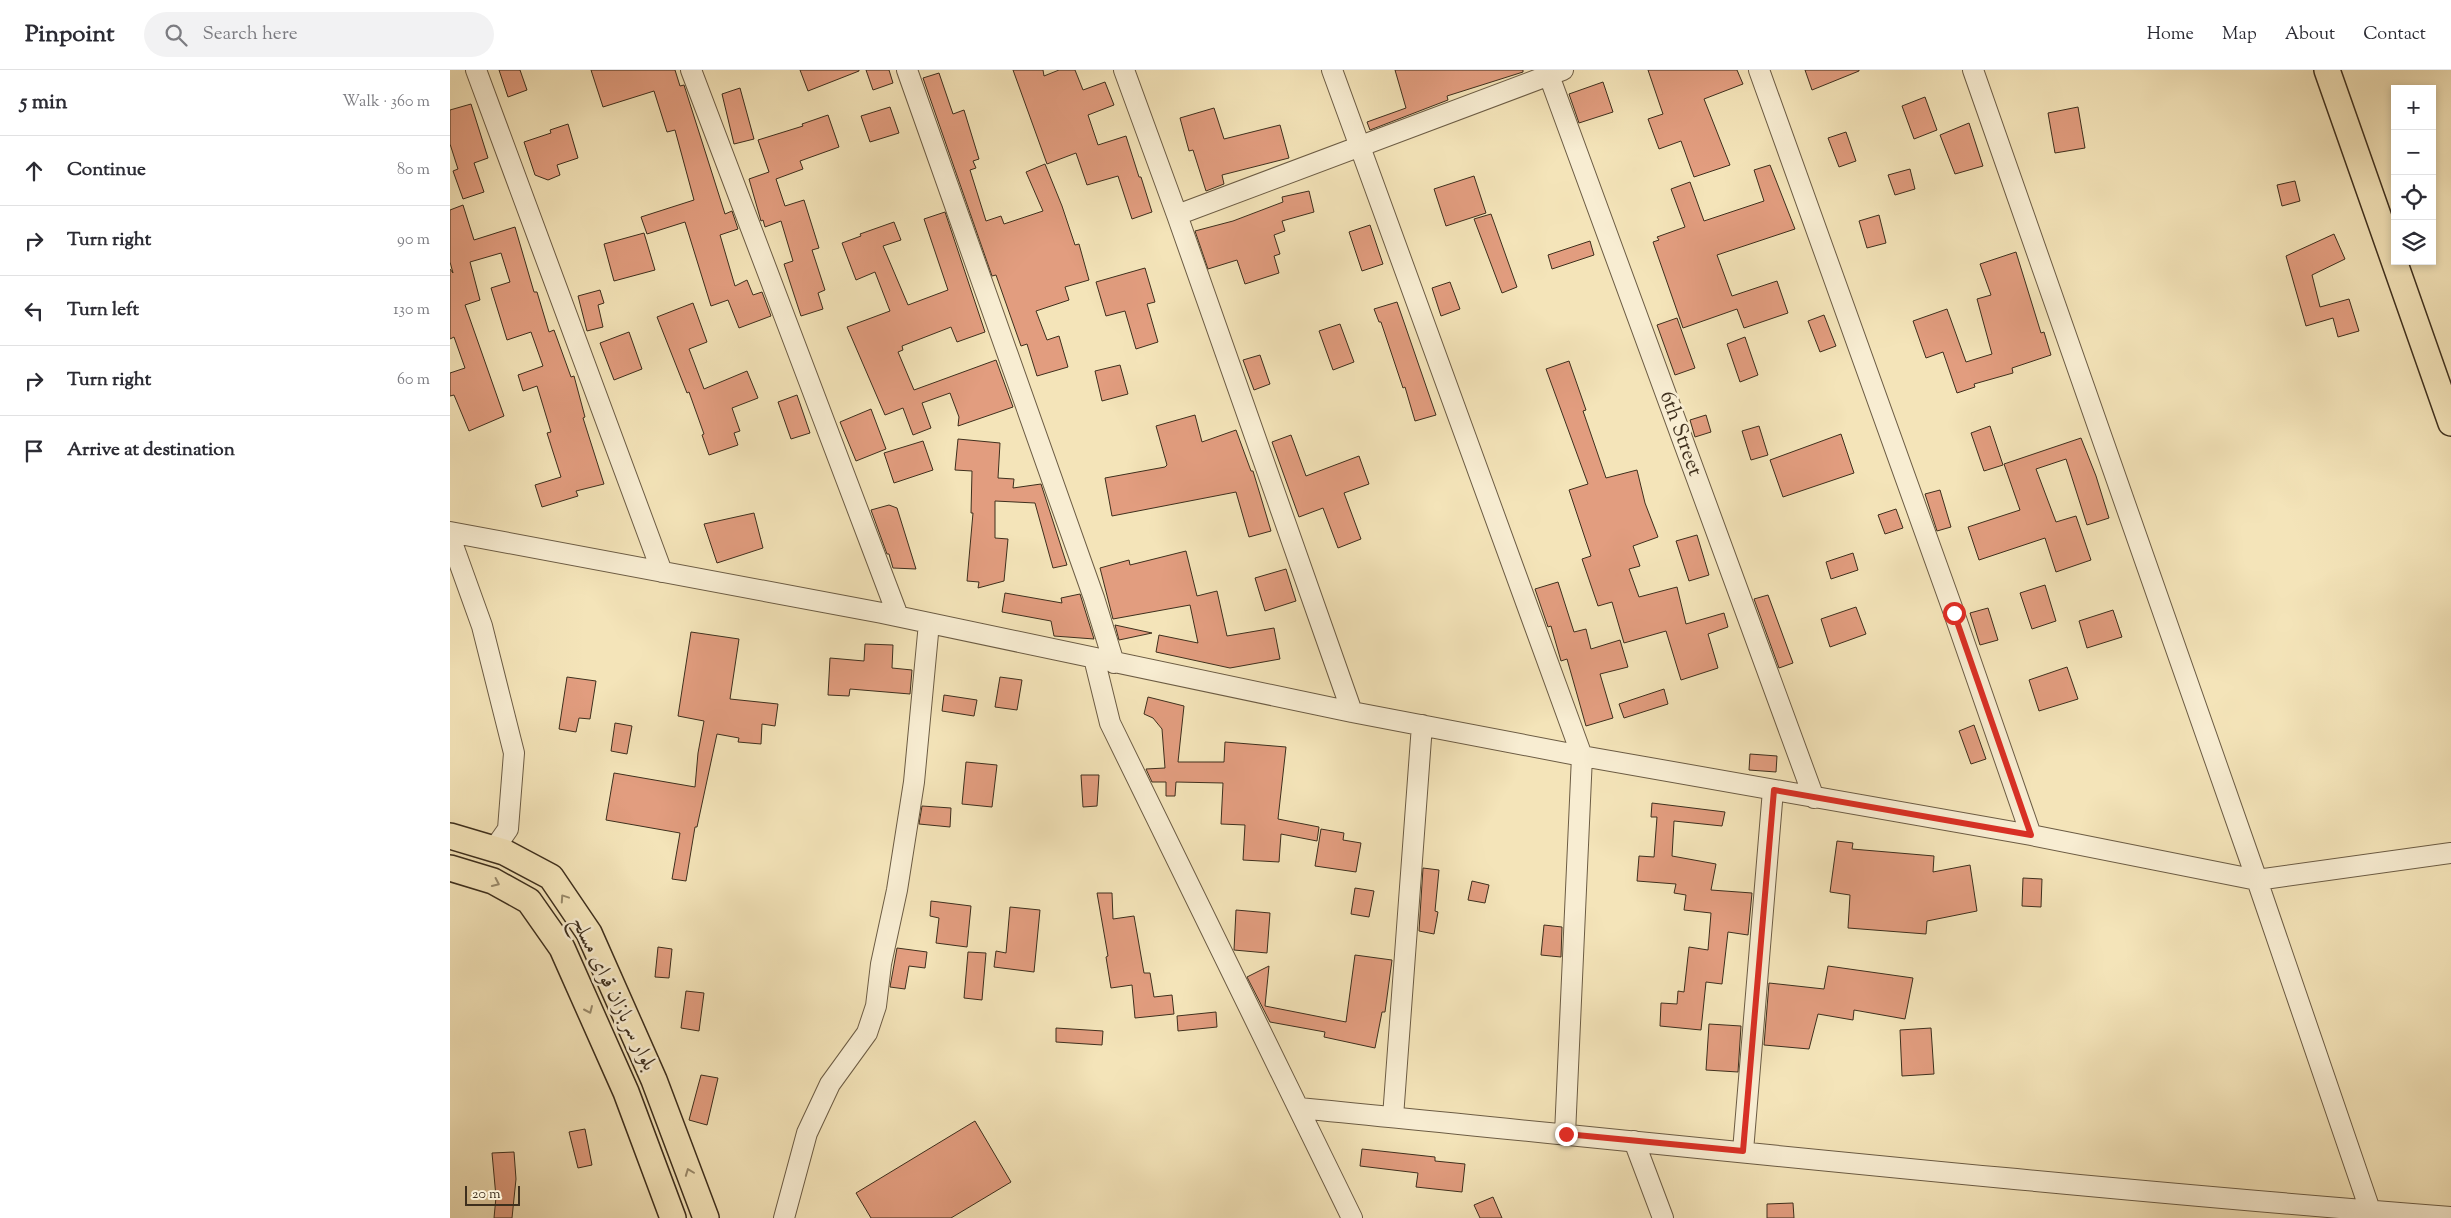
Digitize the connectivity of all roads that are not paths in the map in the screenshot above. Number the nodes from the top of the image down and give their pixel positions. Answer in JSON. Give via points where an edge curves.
{"nodes":[{"id":1,"x":476,"y":70,"type":"edge"},
{"id":2,"x":691,"y":70,"type":"edge"},
{"id":3,"x":907,"y":70,"type":"edge"},
{"id":4,"x":1124,"y":70,"type":"edge"},
{"id":5,"x":1332,"y":70,"type":"edge"},
{"id":6,"x":1758,"y":70,"type":"edge"},
{"id":7,"x":1973,"y":70,"type":"edge"},
{"id":8,"x":2327,"y":70,"type":"edge"},
{"id":9,"x":1553,"y":72,"type":"edge"},
{"id":10,"x":1360,"y":146,"type":"junction"},
{"id":11,"x":1178,"y":215,"type":"junction"},
{"id":12,"x":2451,"y":423,"type":"edge"},
{"id":13,"x":450,"y":532,"type":"edge"},
{"id":14,"x":450,"y":537,"type":"edge"},
{"id":15,"x":662,"y":572,"type":"junction"},
{"id":16,"x":898,"y":616,"type":"junction"},
{"id":17,"x":929,"y":623,"type":"junction"},
{"id":18,"x":1094,"y":658,"type":"junction"},
{"id":19,"x":1114,"y":663,"type":"junction"},
{"id":20,"x":1352,"y":712,"type":"junction"},
{"id":21,"x":1422,"y":725,"type":"junction"},
{"id":22,"x":1582,"y":756,"type":"junction"},
{"id":23,"x":1774,"y":790,"type":"junction"},
{"id":24,"x":1814,"y":798,"type":"junction"},
{"id":25,"x":2031,"y":835,"type":"junction"},
{"id":26,"x":450,"y":836,"type":"edge"},
{"id":27,"x":494,"y":849,"type":"junction"},
{"id":28,"x":2451,"y":853,"type":"edge"},
{"id":29,"x":450,"y":868,"type":"edge"},
{"id":30,"x":2257,"y":880,"type":"junction"},
{"id":31,"x":1299,"y":1108,"type":"junction"},
{"id":32,"x":1393,"y":1117,"type":"junction"},
{"id":33,"x":1566,"y":1134,"type":"junction"},
{"id":34,"x":1634,"y":1141,"type":"junction"},
{"id":35,"x":1743,"y":1151,"type":"junction"},
{"id":36,"x":2370,"y":1210,"type":"junction"},
{"id":37,"x":2326,"y":1213,"type":"edge"},
{"id":38,"x":2451,"y":1216,"type":"edge"},
{"id":39,"x":673,"y":1218,"type":"edge"},
{"id":40,"x":706,"y":1218,"type":"edge"},
{"id":41,"x":784,"y":1218,"type":"edge"},
{"id":42,"x":1352,"y":1218,"type":"edge"},
{"id":43,"x":1663,"y":1218,"type":"edge"}],
"edges":[{"from":1,"to":15,"type":"street"},
{"from":2,"to":16,"type":"street"},
{"from":3,"to":19,"type":"street","via":[[1094,598]]},
{"from":4,"to":11,"type":"street"},
{"from":5,"to":10,"type":"street"},
{"from":6,"to":25,"type":"street"},
{"from":7,"to":30,"type":"street"},
{"from":8,"to":12,"type":"main road"},
{"from":9,"to":10,"type":"street"},
{"from":9,"to":24,"type":"street","name":"6th Street"},
{"from":10,"to":11,"type":"street"},
{"from":10,"to":22,"type":"street"},
{"from":11,"to":20,"type":"street"},
{"from":13,"to":15,"type":"street"},
{"from":14,"to":27,"type":"street","via":[[482,626],[514,753],[508,829]]},
{"from":15,"to":16,"type":"street"},
{"from":16,"to":17,"type":"street"},
{"from":17,"to":18,"type":"street"},
{"from":17,"to":41,"type":"street","via":[[914,782],[876,1006],[867,1033],[830,1084],[807,1133]]},
{"from":18,"to":19,"type":"street"},
{"from":18,"to":31,"type":"street","via":[[1110,723]]},
{"from":19,"to":20,"type":"street"},
{"from":20,"to":21,"type":"street"},
{"from":21,"to":22,"type":"street"},
{"from":21,"to":32,"type":"street"},
{"from":22,"to":23,"type":"street"},
{"from":22,"to":33,"type":"street"},
{"from":23,"to":24,"type":"street"},
{"from":23,"to":35,"type":"street"},
{"from":24,"to":25,"type":"street"},
{"from":25,"to":30,"type":"street"},
{"from":26,"to":27,"type":"main road","name":"بلوار سربازان قوای مسلح"},
{"from":40,"to":27,"type":"main road","name":"بلوار سربازان قوای مسلح","one_way":true,"via":[[654,1080],[589,933],[551,877]]},
{"from":28,"to":30,"type":"street"},
{"from":29,"to":39,"type":"main road","name":"بلوار سربازان قوای مسلح","one_way":true,"via":[[493,881],[530,900],[562,948],[626,1092]]},
{"from":30,"to":36,"type":"street"},
{"from":31,"to":32,"type":"street"},
{"from":31,"to":42,"type":"street"},
{"from":32,"to":33,"type":"street"},
{"from":33,"to":34,"type":"street"},
{"from":34,"to":35,"type":"street"},
{"from":34,"to":43,"type":"street"},
{"from":35,"to":37,"type":"street"},
{"from":36,"to":37,"type":"street"},
{"from":36,"to":38,"type":"street"}]}
